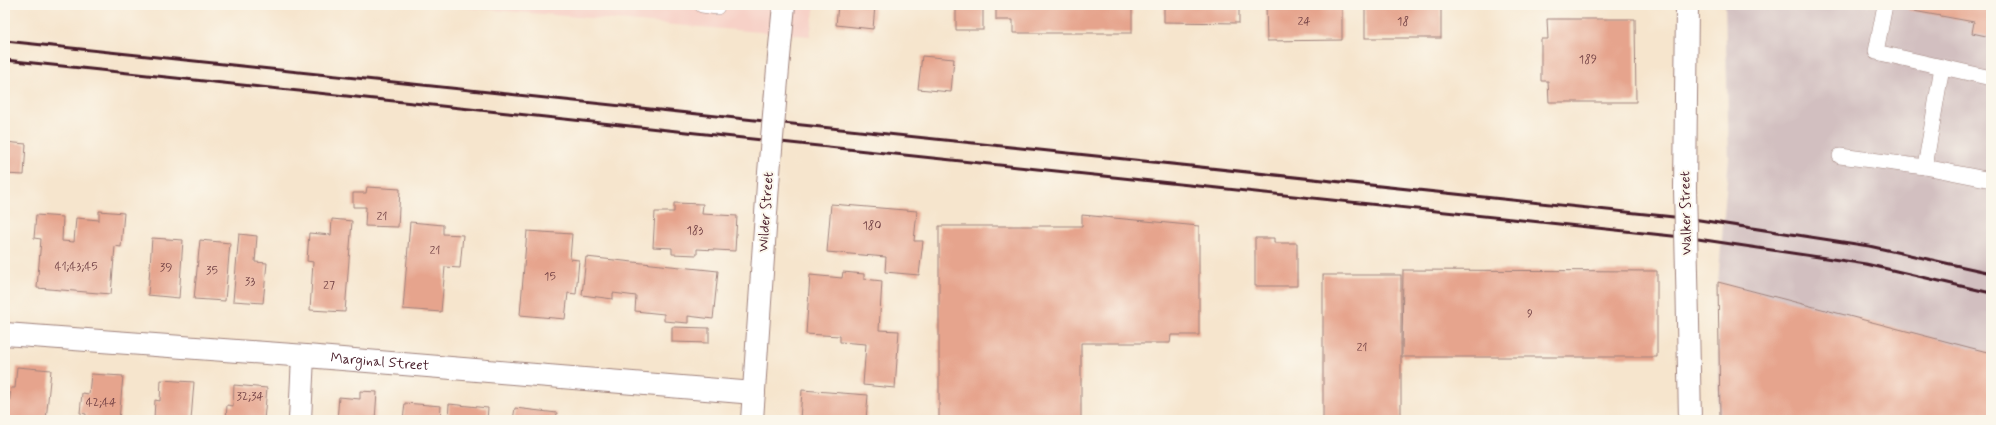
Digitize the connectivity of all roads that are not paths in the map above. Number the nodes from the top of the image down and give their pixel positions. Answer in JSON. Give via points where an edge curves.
{"nodes":[{"id":1,"x":702,"y":5,"type":"edge"},
{"id":2,"x":717,"y":5,"type":"edge"},
{"id":3,"x":784,"y":5,"type":"edge"},
{"id":4,"x":1686,"y":5,"type":"edge"},
{"id":5,"x":1885,"y":5,"type":"edge"},
{"id":6,"x":1942,"y":67,"type":"junction"},
{"id":7,"x":1991,"y":78,"type":"edge"},
{"id":8,"x":1840,"y":156,"type":"dead end"},
{"id":9,"x":1925,"y":167,"type":"junction"},
{"id":10,"x":1991,"y":180,"type":"edge"},
{"id":11,"x":5,"y":334,"type":"edge"},
{"id":12,"x":303,"y":356,"type":"junction"},
{"id":13,"x":754,"y":393,"type":"junction"},
{"id":14,"x":300,"y":420,"type":"edge"},
{"id":15,"x":752,"y":420,"type":"edge"},
{"id":16,"x":1690,"y":420,"type":"edge"}],
"edges":[{"from":1,"to":2,"type":"lane"},
{"from":3,"to":13,"type":"street","name":"Wilder Street","bridge":true,"via":[[768,184]]},
{"from":4,"to":16,"type":"street","name":"Walker Street","bridge":true,"via":[[1685,189]]},
{"from":5,"to":6,"type":"lane","via":[[1876,52]]},
{"from":6,"to":7,"type":"lane"},
{"from":6,"to":9,"type":"lane"},
{"from":8,"to":9,"type":"lane"},
{"from":9,"to":10,"type":"lane"},
{"from":11,"to":12,"type":"street","name":"Marginal Street"},
{"from":12,"to":13,"type":"street","name":"Marginal Street"},
{"from":12,"to":14,"type":"street"},
{"from":13,"to":15,"type":"street","name":"Wilder Street"}]}
